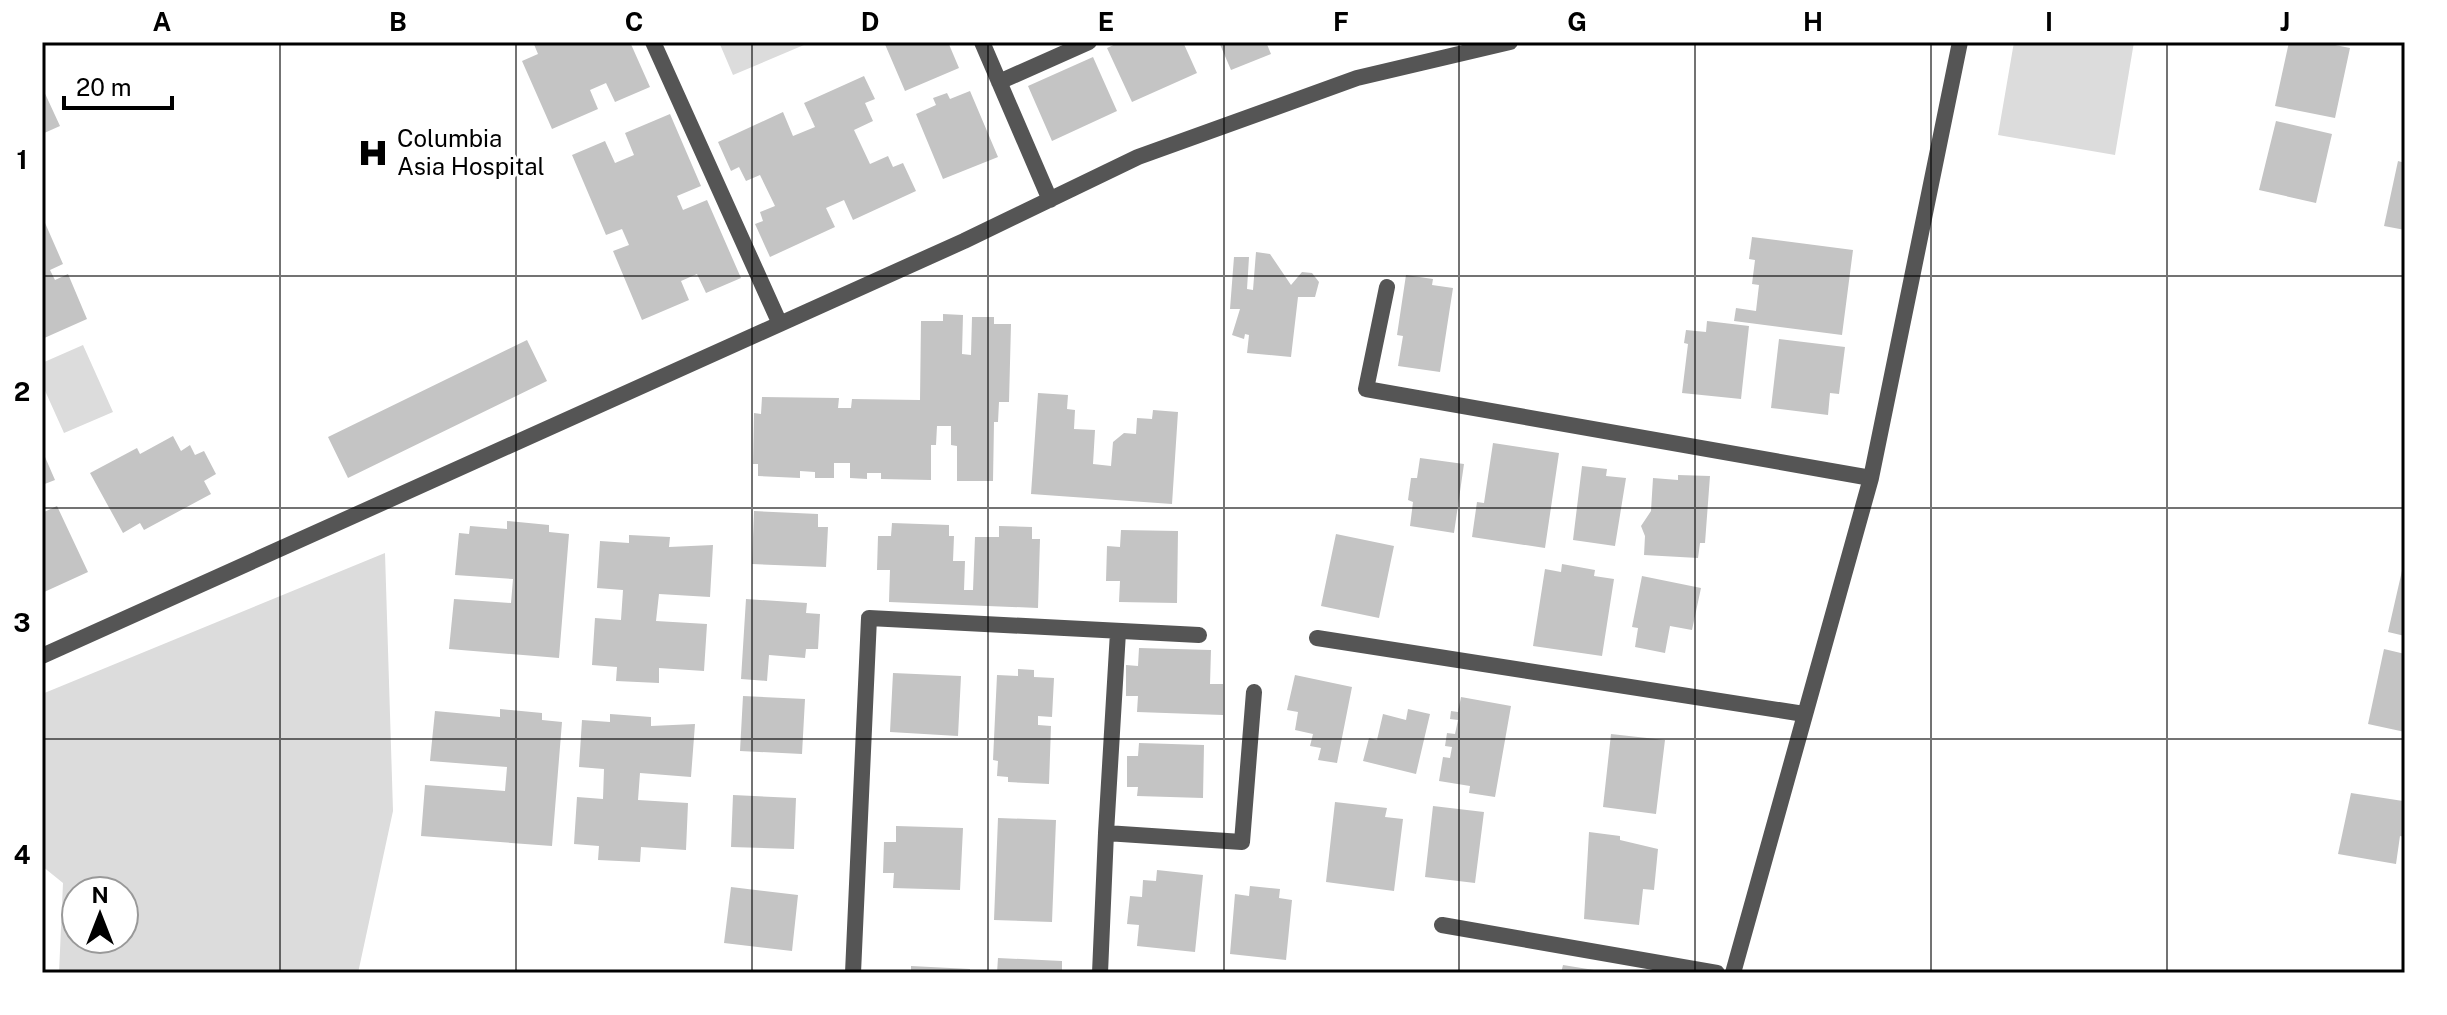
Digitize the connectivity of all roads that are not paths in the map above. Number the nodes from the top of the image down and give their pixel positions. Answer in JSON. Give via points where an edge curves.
{"nodes":[{"id":1,"x":653,"y":42,"type":"edge"},
{"id":2,"x":982,"y":42,"type":"edge"},
{"id":3,"x":1089,"y":42,"type":"edge"},
{"id":4,"x":1510,"y":42,"type":"edge"},
{"id":5,"x":1960,"y":42,"type":"edge"},
{"id":6,"x":999,"y":82,"type":"junction"},
{"id":7,"x":1050,"y":200,"type":"junction"},
{"id":8,"x":1387,"y":287,"type":"dead end"},
{"id":9,"x":780,"y":324,"type":"junction"},
{"id":10,"x":1871,"y":478,"type":"junction"},
{"id":11,"x":1118,"y":632,"type":"junction"},
{"id":12,"x":1199,"y":635,"type":"dead end"},
{"id":13,"x":1317,"y":638,"type":"dead end"},
{"id":14,"x":42,"y":656,"type":"edge"},
{"id":15,"x":1254,"y":692,"type":"dead end"},
{"id":16,"x":1804,"y":714,"type":"junction"},
{"id":17,"x":1106,"y":833,"type":"junction"},
{"id":18,"x":1442,"y":925,"type":"dead end"},
{"id":19,"x":853,"y":973,"type":"edge"},
{"id":20,"x":1100,"y":973,"type":"edge"},
{"id":21,"x":1717,"y":973,"type":"edge"},
{"id":22,"x":1733,"y":973,"type":"edge"}],
"edges":[{"from":1,"to":9,"type":"street"},
{"from":2,"to":6,"type":"street"},
{"from":3,"to":6,"type":"street"},
{"from":4,"to":7,"type":"street","via":[[1357,78],[1138,157]]},
{"from":5,"to":10,"type":"street"},
{"from":6,"to":7,"type":"street"},
{"from":7,"to":9,"type":"street"},
{"from":8,"to":10,"type":"street","via":[[1366,389]]},
{"from":9,"to":14,"type":"street"},
{"from":10,"to":16,"type":"street"},
{"from":11,"to":12,"type":"street"},
{"from":11,"to":17,"type":"street"},
{"from":11,"to":19,"type":"street","via":[[869,618]]},
{"from":13,"to":16,"type":"street"},
{"from":15,"to":17,"type":"street","via":[[1242,842]]},
{"from":16,"to":22,"type":"street"},
{"from":17,"to":20,"type":"street"},
{"from":18,"to":21,"type":"street"}]}
